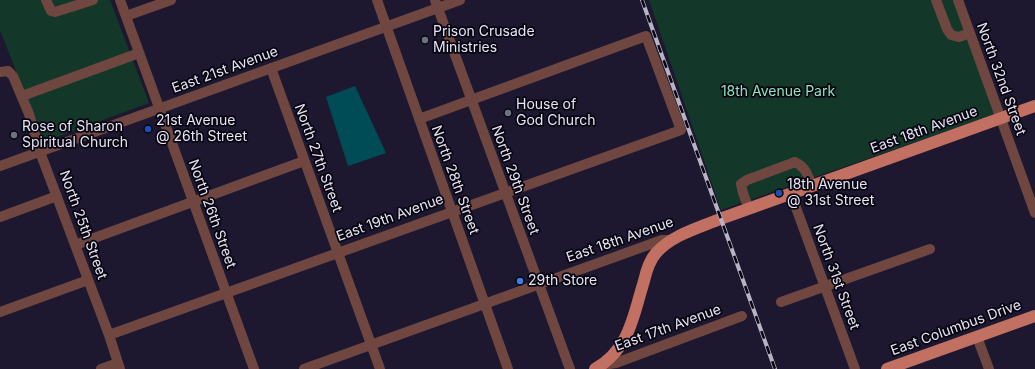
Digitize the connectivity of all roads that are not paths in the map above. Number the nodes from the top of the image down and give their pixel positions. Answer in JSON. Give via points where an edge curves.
{"nodes":[{"id":1,"x":46,"y":0,"type":"edge"},
{"id":2,"x":93,"y":0,"type":"edge"},
{"id":3,"x":120,"y":0,"type":"edge"},
{"id":4,"x":171,"y":0,"type":"edge"},
{"id":5,"x":377,"y":0,"type":"edge"},
{"id":6,"x":460,"y":0,"type":"edge"},
{"id":7,"x":936,"y":0,"type":"edge"},
{"id":8,"x":958,"y":0,"type":"edge"},
{"id":9,"x":437,"y":4,"type":"edge"},
{"id":10,"x":126,"y":16,"type":"junction"},
{"id":11,"x":386,"y":27,"type":"junction"},
{"id":12,"x":970,"y":33,"type":"junction"},
{"id":13,"x":139,"y":53,"type":"junction"},
{"id":14,"x":271,"y":68,"type":"junction"},
{"id":15,"x":4,"y":72,"type":"edge"},
{"id":16,"x":22,"y":96,"type":"junction"},
{"id":17,"x":471,"y":100,"type":"junction"},
{"id":18,"x":1035,"y":106,"type":"edge"},
{"id":19,"x":160,"y":109,"type":"junction"},
{"id":20,"x":419,"y":119,"type":"junction"},
{"id":21,"x":1000,"y":119,"type":"junction"},
{"id":22,"x":40,"y":152,"type":"junction"},
{"id":23,"x":304,"y":160,"type":"junction"},
{"id":24,"x":0,"y":166,"type":"edge"},
{"id":25,"x":812,"y":186,"type":"junction"},
{"id":26,"x":505,"y":192,"type":"junction"},
{"id":27,"x":791,"y":194,"type":"junction"},
{"id":28,"x":57,"y":196,"type":"junction"},
{"id":29,"x":192,"y":201,"type":"junction"},
{"id":30,"x":749,"y":209,"type":"junction"},
{"id":31,"x":452,"y":211,"type":"junction"},
{"id":32,"x":1035,"y":213,"type":"edge"},
{"id":33,"x":0,"y":217,"type":"edge"},
{"id":34,"x":672,"y":240,"type":"junction"},
{"id":35,"x":75,"y":245,"type":"junction"},
{"id":36,"x":930,"y":249,"type":"dead end"},
{"id":37,"x":337,"y":252,"type":"junction"},
{"id":38,"x":88,"y":280,"type":"junction"},
{"id":39,"x":539,"y":284,"type":"junction"},
{"id":40,"x":825,"y":287,"type":"junction"},
{"id":41,"x":225,"y":293,"type":"junction"},
{"id":42,"x":782,"y":302,"type":"dead end"},
{"id":43,"x":484,"y":304,"type":"junction"},
{"id":44,"x":0,"y":312,"type":"edge"},
{"id":45,"x":742,"y":316,"type":"dead end"},
{"id":46,"x":1035,"y":316,"type":"edge"},
{"id":47,"x":109,"y":335,"type":"junction"},
{"id":48,"x":977,"y":337,"type":"junction"},
{"id":49,"x":371,"y":344,"type":"junction"},
{"id":50,"x":119,"y":366,"type":"edge"},
{"id":51,"x":599,"y":367,"type":"edge"},
{"id":52,"x":101,"y":369,"type":"edge"},
{"id":53,"x":254,"y":369,"type":"edge"},
{"id":54,"x":304,"y":369,"type":"edge"},
{"id":55,"x":380,"y":369,"type":"edge"},
{"id":56,"x":508,"y":369,"type":"edge"},
{"id":57,"x":570,"y":369,"type":"edge"},
{"id":58,"x":855,"y":369,"type":"edge"},
{"id":59,"x":887,"y":369,"type":"edge"},
{"id":60,"x":989,"y":369,"type":"edge"}],
"edges":[{"from":1,"to":2,"type":"street","via":[[51,11],[55,12]]},
{"from":3,"to":10,"type":"street","name":"North 26th Street"},
{"from":4,"to":10,"type":"street"},
{"from":5,"to":11,"type":"street","name":"North 28th Street"},
{"from":6,"to":9,"type":"street","name":"East 21st Avenue"},
{"from":7,"to":12,"type":"street","via":[[951,35],[959,37]]},
{"from":8,"to":12,"type":"street","name":"North 32nd Street"},
{"from":9,"to":11,"type":"street","name":"East 21st Avenue"},
{"from":9,"to":17,"type":"street","name":"North 29th Street"},
{"from":10,"to":13,"type":"street","name":"North 26th Street"},
{"from":11,"to":14,"type":"street","name":"East 21st Avenue"},
{"from":11,"to":20,"type":"street","name":"North 28th Street"},
{"from":12,"to":21,"type":"street","name":"North 32nd Street"},
{"from":13,"to":16,"type":"street"},
{"from":13,"to":19,"type":"street","name":"North 26th Street"},
{"from":14,"to":19,"type":"street","name":"East 21st Avenue"},
{"from":14,"to":23,"type":"street","name":"North 27th Street"},
{"from":15,"to":16,"type":"street","name":"North 25th Street","via":[[13,76]]},
{"from":16,"to":22,"type":"street","name":"North 25th Street"},
{"from":17,"to":20,"type":"street"},
{"from":17,"to":26,"type":"street","name":"North 29th Street"},
{"from":17,"to":26,"type":"street","name":"East 19th Avenue","via":[[646,36],[681,130]]},
{"from":18,"to":21,"type":"main road","name":"East 18th Avenue"},
{"from":19,"to":22,"type":"street","name":"East 21st Avenue"},
{"from":19,"to":29,"type":"street","name":"North 26th Street"},
{"from":20,"to":31,"type":"street","name":"North 28th Street"},
{"from":21,"to":25,"type":"main road","name":"East 18th Avenue"},
{"from":21,"to":32,"type":"street","name":"North 32nd Street"},
{"from":22,"to":24,"type":"street","name":"East 21st Avenue"},
{"from":22,"to":28,"type":"street","name":"North 25th Street"},
{"from":23,"to":29,"type":"street"},
{"from":23,"to":37,"type":"street","name":"North 27th Street"},
{"from":25,"to":27,"type":"main road","name":"East 18th Avenue"},
{"from":25,"to":30,"type":"street","via":[[802,165],[795,162],[742,184]]},
{"from":26,"to":31,"type":"street","name":"East 19th Avenue"},
{"from":26,"to":39,"type":"street","name":"North 29th Street"},
{"from":27,"to":30,"type":"main road","name":"East 18th Avenue"},
{"from":27,"to":40,"type":"street","name":"North 31st Street"},
{"from":28,"to":33,"type":"street"},
{"from":28,"to":35,"type":"street","name":"North 25th Street"},
{"from":29,"to":35,"type":"street"},
{"from":29,"to":41,"type":"street","name":"North 26th Street"},
{"from":30,"to":34,"type":"main road","name":"East 18th Avenue"},
{"from":31,"to":37,"type":"street","name":"East 19th Avenue"},
{"from":31,"to":43,"type":"street","name":"North 28th Street"},
{"from":34,"to":39,"type":"street","name":"East 18th Avenue","via":[[662,240]]},
{"from":34,"to":51,"type":"main road","via":[[656,254],[647,269],[624,342]]},
{"from":35,"to":38,"type":"street","name":"North 25th Street"},
{"from":36,"to":40,"type":"street"},
{"from":37,"to":41,"type":"street","name":"East 19th Avenue"},
{"from":37,"to":49,"type":"street","name":"North 27th Street"},
{"from":38,"to":44,"type":"street"},
{"from":38,"to":47,"type":"street","name":"North 25th Street"},
{"from":39,"to":43,"type":"street","name":"East 18th Avenue"},
{"from":39,"to":57,"type":"street","name":"North 29th Street"},
{"from":40,"to":42,"type":"street"},
{"from":40,"to":58,"type":"street","name":"North 31st Street"},
{"from":41,"to":47,"type":"street","name":"East 19th Avenue"},
{"from":41,"to":53,"type":"street","name":"North 26th Street"},
{"from":43,"to":49,"type":"street","name":"East 18th Avenue"},
{"from":43,"to":56,"type":"street","name":"North 28th Street"},
{"from":45,"to":51,"type":"street","name":"East 17th Avenue"},
{"from":46,"to":48,"type":"main road","name":"East Columbus Drive"},
{"from":47,"to":50,"type":"street","name":"North 25th Street"},
{"from":48,"to":59,"type":"main road","name":"East Columbus Drive"},
{"from":48,"to":60,"type":"street"},
{"from":49,"to":54,"type":"street","name":"East 18th Avenue"},
{"from":49,"to":55,"type":"street","name":"North 27th Street"},
{"from":50,"to":52,"type":"street"}]}
